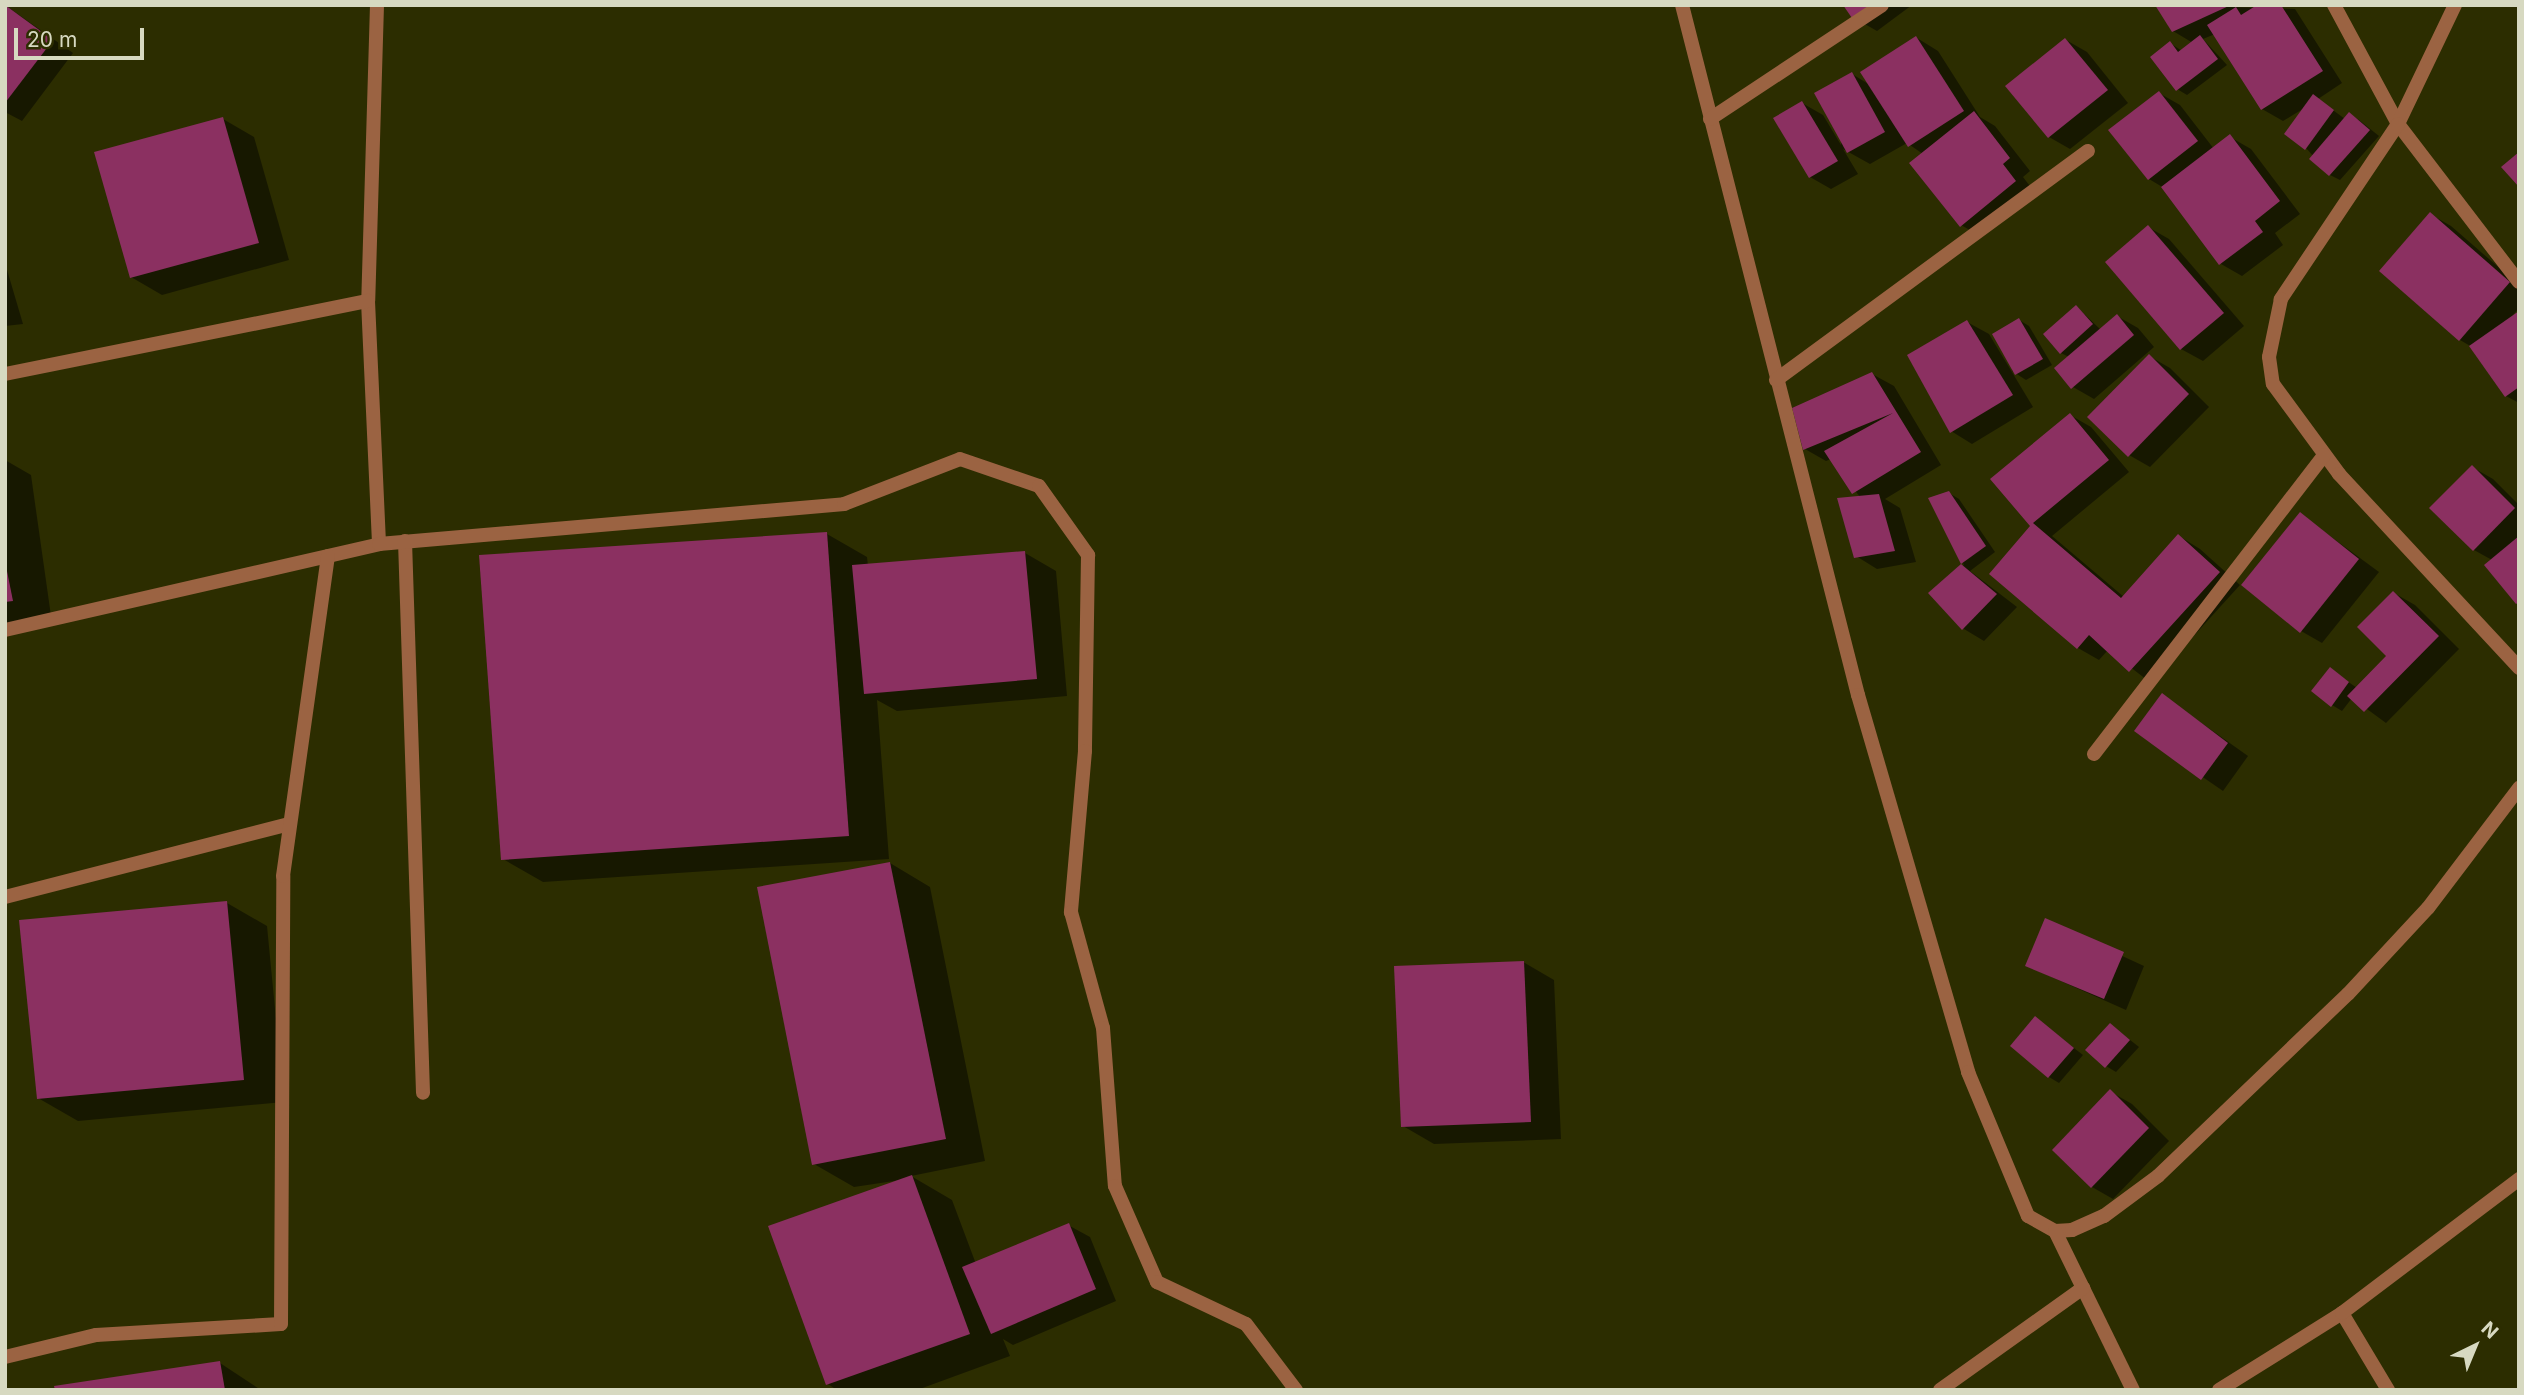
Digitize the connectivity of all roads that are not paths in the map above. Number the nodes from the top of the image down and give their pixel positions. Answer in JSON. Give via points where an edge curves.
{"nodes":[{"id":1,"x":377,"y":5,"type":"edge"},
{"id":2,"x":1682,"y":5,"type":"edge"},
{"id":3,"x":1882,"y":5,"type":"edge"},
{"id":4,"x":2334,"y":5,"type":"edge"},
{"id":5,"x":2455,"y":5,"type":"edge"},
{"id":6,"x":1710,"y":119,"type":"junction"},
{"id":7,"x":2398,"y":124,"type":"junction"},
{"id":8,"x":2088,"y":151,"type":"dead end"},
{"id":9,"x":2519,"y":282,"type":"edge"},
{"id":10,"x":368,"y":301,"type":"junction"},
{"id":11,"x":5,"y":374,"type":"edge"},
{"id":12,"x":1776,"y":380,"type":"junction"},
{"id":13,"x":2324,"y":455,"type":"junction"},
{"id":14,"x":405,"y":541,"type":"junction"},
{"id":15,"x":379,"y":544,"type":"junction"},
{"id":16,"x":328,"y":555,"type":"junction"},
{"id":17,"x":5,"y":630,"type":"edge"},
{"id":18,"x":2519,"y":668,"type":"edge"},
{"id":19,"x":2094,"y":754,"type":"dead end"},
{"id":20,"x":2519,"y":789,"type":"edge"},
{"id":21,"x":290,"y":824,"type":"junction"},
{"id":22,"x":5,"y":897,"type":"edge"},
{"id":23,"x":423,"y":1093,"type":"dead end"},
{"id":24,"x":2519,"y":1179,"type":"edge"},
{"id":25,"x":2055,"y":1231,"type":"junction"},
{"id":26,"x":2083,"y":1288,"type":"junction"},
{"id":27,"x":2342,"y":1313,"type":"junction"},
{"id":28,"x":5,"y":1357,"type":"edge"},
{"id":29,"x":1296,"y":1390,"type":"edge"},
{"id":30,"x":1940,"y":1390,"type":"edge"},
{"id":31,"x":2133,"y":1390,"type":"edge"},
{"id":32,"x":2219,"y":1390,"type":"edge"},
{"id":33,"x":2388,"y":1390,"type":"edge"}],
"edges":[{"from":1,"to":10,"type":"street"},
{"from":2,"to":6,"type":"street"},
{"from":3,"to":6,"type":"street"},
{"from":4,"to":7,"type":"street"},
{"from":5,"to":7,"type":"street"},
{"from":6,"to":12,"type":"street"},
{"from":7,"to":9,"type":"street"},
{"from":7,"to":13,"type":"street","via":[[2281,299],[2274,326],[2269,357],[2273,384]]},
{"from":8,"to":12,"type":"street"},
{"from":10,"to":11,"type":"street"},
{"from":10,"to":15,"type":"street"},
{"from":12,"to":25,"type":"street","via":[[1858,695],[1968,1072],[2028,1216]]},
{"from":13,"to":18,"type":"street"},
{"from":13,"to":19,"type":"street"},
{"from":14,"to":15,"type":"street"},
{"from":14,"to":23,"type":"street"},
{"from":14,"to":29,"type":"street","via":[[844,504],[960,459],[1039,486],[1088,555],[1085,751],[1071,912],[1103,1028],[1115,1186],[1157,1282],[1246,1324]]},
{"from":15,"to":16,"type":"street"},
{"from":16,"to":17,"type":"street"},
{"from":16,"to":21,"type":"street"},
{"from":20,"to":25,"type":"street","via":[[2428,908],[2338,1003],[2158,1175],[2105,1216],[2072,1230]]},
{"from":21,"to":22,"type":"street"},
{"from":21,"to":28,"type":"street","via":[[283,876],[281,1324],[96,1335]]},
{"from":24,"to":27,"type":"street"},
{"from":25,"to":26,"type":"street"},
{"from":26,"to":30,"type":"street"},
{"from":26,"to":31,"type":"street"},
{"from":27,"to":32,"type":"street"},
{"from":27,"to":33,"type":"street"}]}
